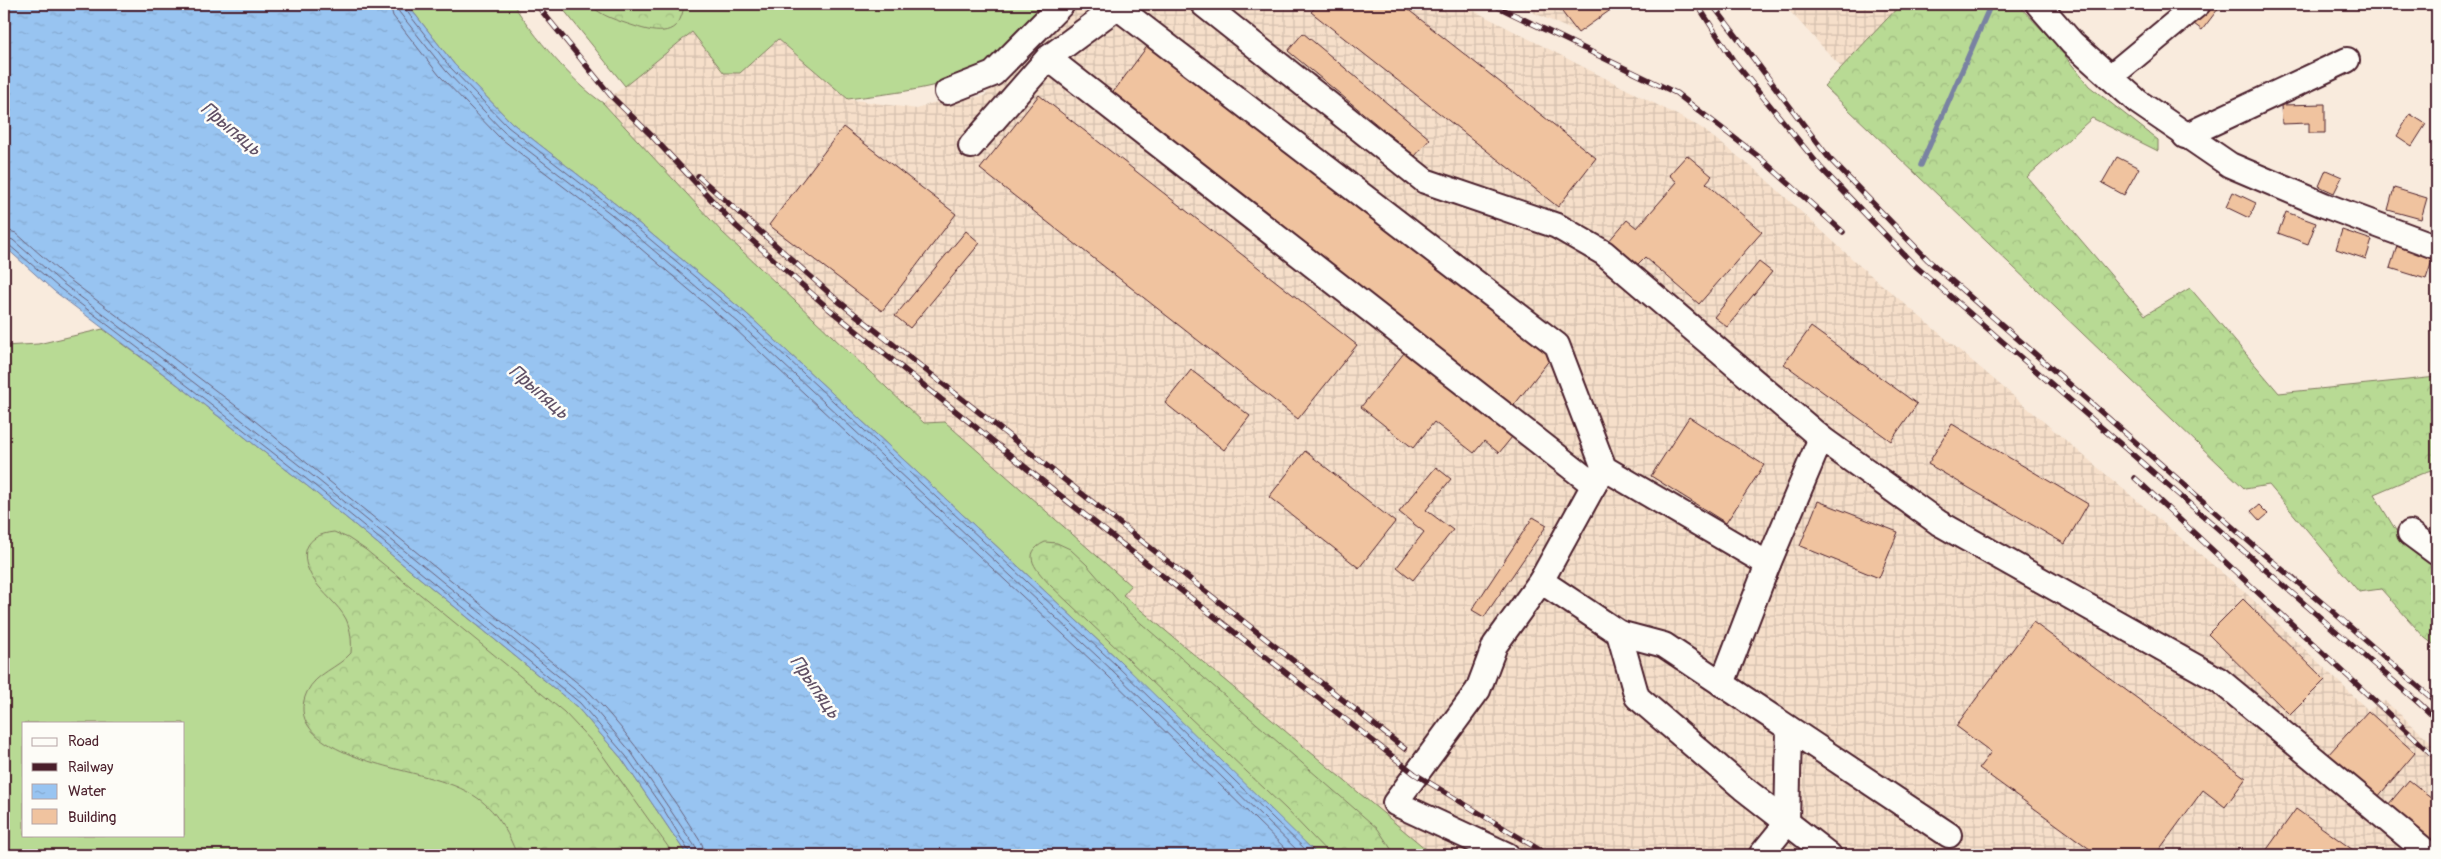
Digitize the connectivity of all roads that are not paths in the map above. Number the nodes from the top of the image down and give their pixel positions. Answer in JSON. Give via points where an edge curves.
{"nodes":[{"id":1,"x":1062,"y":4,"type":"edge"},
{"id":2,"x":1203,"y":4,"type":"edge"},
{"id":3,"x":2038,"y":4,"type":"edge"},
{"id":4,"x":2198,"y":4,"type":"edge"},
{"id":5,"x":1048,"y":58,"type":"junction"},
{"id":6,"x":2347,"y":60,"type":"dead end"},
{"id":7,"x":2110,"y":77,"type":"junction"},
{"id":8,"x":947,"y":92,"type":"dead end"},
{"id":9,"x":2185,"y":136,"type":"junction"},
{"id":10,"x":971,"y":146,"type":"dead end"},
{"id":11,"x":2437,"y":247,"type":"edge"},
{"id":12,"x":1821,"y":438,"type":"junction"},
{"id":13,"x":1599,"y":476,"type":"junction"},
{"id":14,"x":2410,"y":533,"type":"dead end"},
{"id":15,"x":2437,"y":552,"type":"edge"},
{"id":16,"x":1768,"y":564,"type":"junction"},
{"id":17,"x":1541,"y":581,"type":"junction"},
{"id":18,"x":1619,"y":633,"type":"junction"},
{"id":19,"x":1722,"y":684,"type":"junction"},
{"id":20,"x":1789,"y":728,"type":"junction"},
{"id":21,"x":1787,"y":823,"type":"junction"},
{"id":22,"x":1950,"y":835,"type":"dead end"},
{"id":23,"x":1507,"y":855,"type":"edge"},
{"id":24,"x":1761,"y":855,"type":"edge"},
{"id":25,"x":1829,"y":855,"type":"edge"},
{"id":26,"x":2430,"y":855,"type":"edge"}],
"edges":[{"from":1,"to":8,"type":"street","via":[[993,74]]},
{"from":2,"to":12,"type":"street","via":[[1424,181],[1557,226],[1604,253]]},
{"from":3,"to":7,"type":"street","via":[[2072,43]]},
{"from":4,"to":7,"type":"street"},
{"from":5,"to":10,"type":"street"},
{"from":5,"to":13,"type":"street"},
{"from":5,"to":13,"type":"street","via":[[1117,7],[1556,345]]},
{"from":6,"to":9,"type":"street"},
{"from":7,"to":9,"type":"street"},
{"from":9,"to":11,"type":"street","via":[[2230,166]]},
{"from":12,"to":16,"type":"street"},
{"from":12,"to":26,"type":"street","via":[[1939,523],[2219,680]]},
{"from":13,"to":16,"type":"street"},
{"from":13,"to":17,"type":"street"},
{"from":14,"to":15,"type":"street"},
{"from":16,"to":19,"type":"street"},
{"from":17,"to":18,"type":"street"},
{"from":17,"to":23,"type":"street","via":[[1495,645],[1478,690],[1395,803]]},
{"from":18,"to":19,"type":"street","via":[[1664,645]]},
{"from":18,"to":21,"type":"street","via":[[1637,697]]},
{"from":19,"to":20,"type":"street"},
{"from":20,"to":21,"type":"street"},
{"from":20,"to":22,"type":"street"},
{"from":21,"to":24,"type":"street"},
{"from":21,"to":25,"type":"street"}]}
